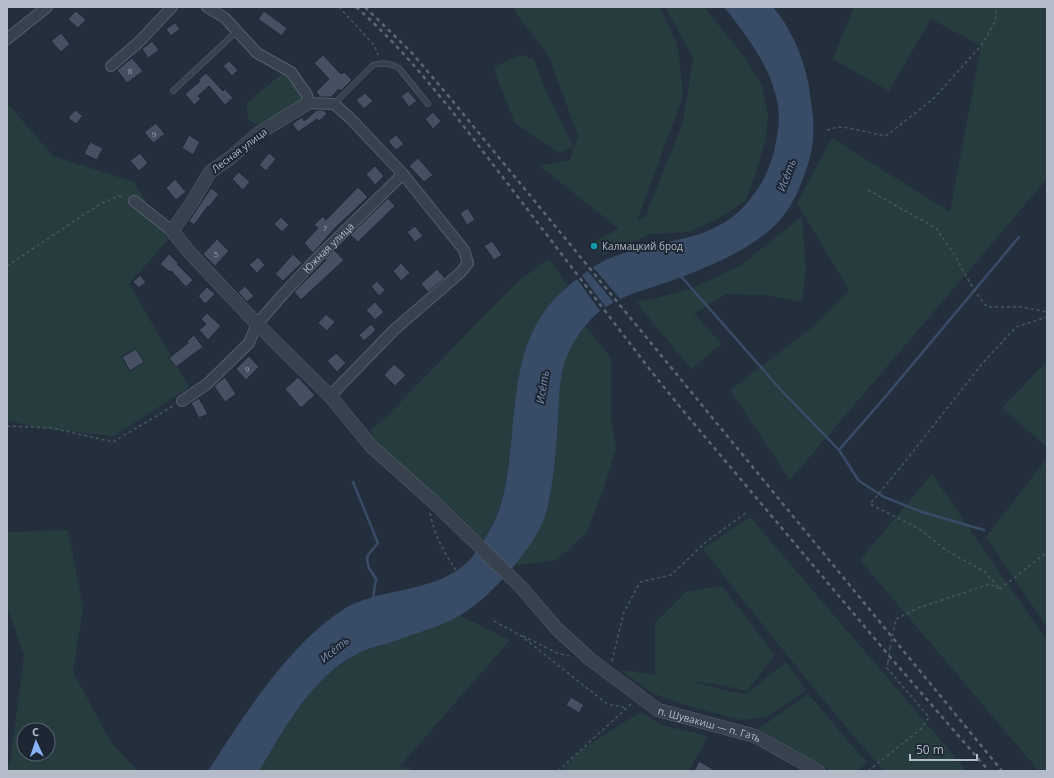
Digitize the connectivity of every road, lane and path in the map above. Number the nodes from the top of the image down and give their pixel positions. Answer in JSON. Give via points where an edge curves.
{"nodes":[{"id":1,"x":47,"y":7,"type":"edge"},
{"id":2,"x":172,"y":7,"type":"edge"},
{"id":3,"x":207,"y":7,"type":"edge"},
{"id":4,"x":339,"y":7,"type":"edge"},
{"id":5,"x":997,"y":7,"type":"edge"},
{"id":6,"x":237,"y":31,"type":"junction"},
{"id":7,"x":7,"y":39,"type":"edge"},
{"id":8,"x":380,"y":63,"type":"junction"},
{"id":9,"x":111,"y":66,"type":"dead end"},
{"id":10,"x":173,"y":91,"type":"dead end"},
{"id":11,"x":308,"y":103,"type":"junction"},
{"id":12,"x":334,"y":104,"type":"junction"},
{"id":13,"x":428,"y":104,"type":"dead end"},
{"id":14,"x":827,"y":130,"type":"dead end"},
{"id":15,"x":403,"y":174,"type":"junction"},
{"id":16,"x":868,"y":190,"type":"dead end"},
{"id":17,"x":134,"y":201,"type":"joint"},
{"id":18,"x":172,"y":231,"type":"junction"},
{"id":19,"x":7,"y":266,"type":"edge"},
{"id":20,"x":1047,"y":312,"type":"edge"},
{"id":21,"x":1047,"y":317,"type":"edge"},
{"id":22,"x":257,"y":324,"type":"junction"},
{"id":23,"x":330,"y":396,"type":"junction"},
{"id":24,"x":182,"y":401,"type":"joint"},
{"id":25,"x":7,"y":426,"type":"edge"},
{"id":26,"x":426,"y":496,"type":"junction"},
{"id":27,"x":747,"y":512,"type":"dead end"},
{"id":28,"x":1047,"y":552,"type":"edge"},
{"id":29,"x":456,"y":570,"type":"dead end"},
{"id":30,"x":1000,"y":589,"type":"junction"},
{"id":31,"x":494,"y":621,"type":"dead end"},
{"id":32,"x":520,"y":635,"type":"junction"},
{"id":33,"x":570,"y":656,"type":"dead end"},
{"id":34,"x":606,"y":671,"type":"junction"},
{"id":35,"x":639,"y":696,"type":"junction"},
{"id":36,"x":626,"y":708,"type":"junction"},
{"id":37,"x":558,"y":771,"type":"edge"},
{"id":38,"x":818,"y":771,"type":"edge"},
{"id":39,"x":868,"y":771,"type":"edge"}],
"edges":[{"from":1,"to":7,"type":"street"},
{"from":2,"to":9,"type":"street","via":[[139,42]]},
{"from":3,"to":6,"type":"street","via":[[225,18]]},
{"from":4,"to":8,"type":"path","via":[[374,45]]},
{"from":5,"to":14,"type":"path","via":[[996,22],[982,46],[933,99],[886,136],[849,128]]},
{"from":6,"to":10,"type":"lane"},
{"from":6,"to":11,"type":"street","via":[[257,53],[291,72],[307,95]]},
{"from":8,"to":12,"type":"lane","via":[[372,65]]},
{"from":8,"to":13,"type":"lane","via":[[394,64],[399,68]]},
{"from":11,"to":12,"type":"street"},
{"from":11,"to":18,"type":"street","name":"Лесная улица","via":[[259,133],[210,172]]},
{"from":12,"to":15,"type":"street"},
{"from":15,"to":22,"type":"street","name":"Южная улица","via":[[317,258]]},
{"from":15,"to":23,"type":"street","via":[[464,250],[468,263],[462,272],[394,330]]},
{"from":16,"to":20,"type":"path","via":[[936,228],[987,307]]},
{"from":17,"to":18,"type":"street"},
{"from":17,"to":19,"type":"path","via":[[119,196],[100,204]]},
{"from":18,"to":22,"type":"street","name":"п. Шувакиш — п. Гать"},
{"from":21,"to":30,"type":"path","via":[[1016,326],[982,364],[870,504],[918,528],[947,551],[984,571]]},
{"from":22,"to":23,"type":"street","name":"п. Шувакиш — п. Гать"},
{"from":22,"to":24,"type":"street","name":"Южная улица","via":[[249,343],[207,384]]},
{"from":23,"to":26,"type":"street","name":"п. Шувакиш — п. Гать","via":[[372,447]]},
{"from":24,"to":25,"type":"path","via":[[113,442],[52,428]]},
{"from":26,"to":29,"type":"path","via":[[432,526]]},
{"from":26,"to":34,"type":"street","name":"п. Шувакиш — п. Гать","via":[[521,587],[557,629],[590,660]]},
{"from":27,"to":34,"type":"path","via":[[706,542],[671,576],[640,582],[624,612],[612,659]]},
{"from":28,"to":30,"type":"path"},
{"from":30,"to":39,"type":"path","bridge":true,"via":[[990,584],[918,608],[896,619],[887,668],[929,717],[922,728]]},
{"from":31,"to":32,"type":"path"},
{"from":32,"to":33,"type":"path","via":[[557,653]]},
{"from":32,"to":36,"type":"path","via":[[608,704]]},
{"from":34,"to":35,"type":"street","name":"п. Шувакиш — п. Гать"},
{"from":35,"to":36,"type":"path"},
{"from":35,"to":38,"type":"street","name":"п. Шувакиш — п. Гать","via":[[658,710],[756,736]]},
{"from":36,"to":37,"type":"path"}]}
